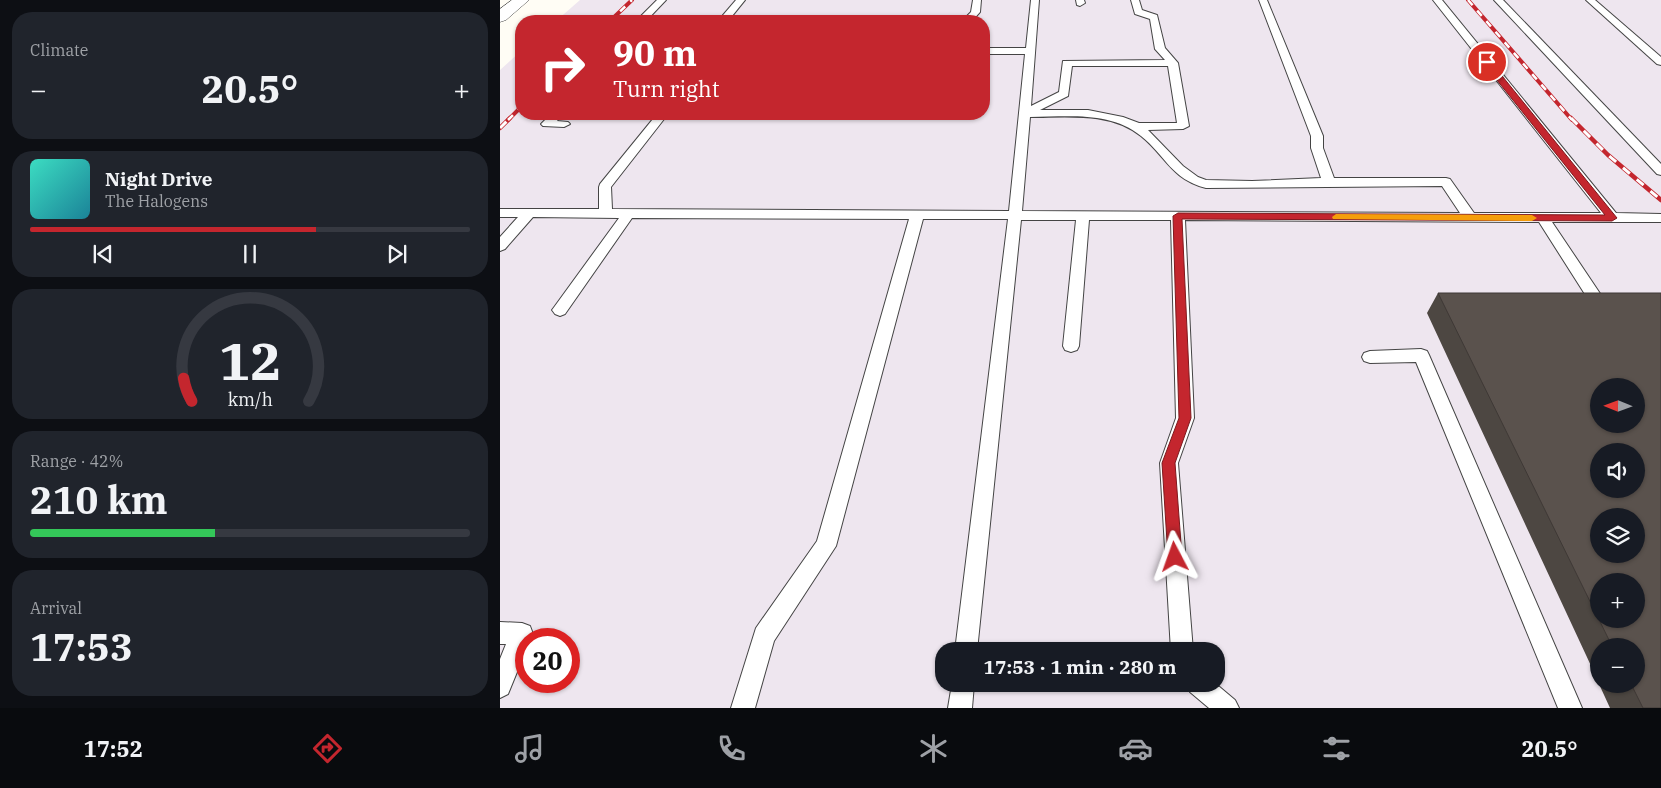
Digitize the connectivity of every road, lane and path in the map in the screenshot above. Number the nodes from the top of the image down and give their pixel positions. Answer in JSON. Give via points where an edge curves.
{"nodes":[{"id":1,"x":521,"y":0,"type":"edge"},
{"id":2,"x":662,"y":0,"type":"edge"},
{"id":3,"x":741,"y":0,"type":"edge"},
{"id":4,"x":977,"y":0,"type":"edge"},
{"id":5,"x":1036,"y":0,"type":"edge"},
{"id":6,"x":1135,"y":0,"type":"edge"},
{"id":7,"x":1263,"y":0,"type":"edge"},
{"id":8,"x":1437,"y":0,"type":"edge"},
{"id":9,"x":1498,"y":0,"type":"edge"},
{"id":10,"x":1590,"y":0,"type":"edge"},
{"id":11,"x":647,"y":15,"type":"edge"},
{"id":12,"x":728,"y":15,"type":"edge"},
{"id":13,"x":974,"y":15,"type":"edge"},
{"id":14,"x":500,"y":17,"type":"edge"},
{"id":15,"x":1661,"y":47,"type":"edge"},
{"id":16,"x":1644,"y":48,"type":"junction"},
{"id":17,"x":990,"y":51,"type":"edge"},
{"id":18,"x":1031,"y":51,"type":"junction"},
{"id":19,"x":1661,"y":62,"type":"edge"},
{"id":20,"x":1173,"y":63,"type":"junction"},
{"id":21,"x":1024,"y":114,"type":"junction"},
{"id":22,"x":551,"y":120,"type":"edge"},
{"id":23,"x":658,"y":120,"type":"edge"},
{"id":24,"x":564,"y":124,"type":"dead end"},
{"id":25,"x":1135,"y":127,"type":"junction"},
{"id":26,"x":1661,"y":171,"type":"edge"},
{"id":27,"x":1329,"y":182,"type":"junction"},
{"id":28,"x":500,"y":213,"type":"edge"},
{"id":29,"x":529,"y":213,"type":"junction"},
{"id":30,"x":606,"y":213,"type":"junction"},
{"id":31,"x":628,"y":213,"type":"junction"},
{"id":32,"x":916,"y":215,"type":"junction"},
{"id":33,"x":1015,"y":215,"type":"junction"},
{"id":34,"x":1083,"y":216,"type":"junction"},
{"id":35,"x":1178,"y":216,"type":"junction"},
{"id":36,"x":1470,"y":217,"type":"junction"},
{"id":37,"x":1544,"y":218,"type":"junction"},
{"id":38,"x":1612,"y":218,"type":"junction"},
{"id":39,"x":1661,"y":218,"type":"edge"},
{"id":40,"x":500,"y":246,"type":"edge"},
{"id":41,"x":1594,"y":296,"type":"edge"},
{"id":42,"x":560,"y":310,"type":"dead end"},
{"id":43,"x":1071,"y":346,"type":"dead end"},
{"id":44,"x":1370,"y":357,"type":"dead end"},
{"id":45,"x":500,"y":633,"type":"edge"},
{"id":46,"x":967,"y":642,"type":"edge"},
{"id":47,"x":1181,"y":642,"type":"edge"},
{"id":48,"x":500,"y":686,"type":"edge"},
{"id":49,"x":962,"y":692,"type":"edge"},
{"id":50,"x":1208,"y":692,"type":"edge"},
{"id":51,"x":743,"y":708,"type":"edge"},
{"id":52,"x":960,"y":708,"type":"edge"},
{"id":53,"x":1227,"y":708,"type":"edge"},
{"id":54,"x":1570,"y":708,"type":"edge"}],
"edges":[{"from":1,"to":14,"type":"street"},
{"from":2,"to":11,"type":"lane"},
{"from":3,"to":12,"type":"lane"},
{"from":4,"to":13,"type":"lane","via":[[978,7]]},
{"from":5,"to":18,"type":"lane"},
{"from":6,"to":20,"type":"lane","via":[[1138,12],[1154,17],[1160,49]]},
{"from":7,"to":27,"type":"lane","via":[[1317,136],[1317,148]]},
{"from":8,"to":38,"type":"lane"},
{"from":9,"to":26,"type":"lane"},
{"from":10,"to":16,"type":"lane"},
{"from":15,"to":16,"type":"lane"},
{"from":16,"to":19,"type":"lane"},
{"from":17,"to":18,"type":"lane"},
{"from":18,"to":21,"type":"lane"},
{"from":20,"to":21,"type":"lane","via":[[1067,63],[1064,94]]},
{"from":20,"to":25,"type":"lane","via":[[1183,126]]},
{"from":21,"to":25,"type":"lane","via":[[1094,114],[1122,120]]},
{"from":21,"to":33,"type":"lane"},
{"from":22,"to":24,"type":"lane","via":[[547,124]]},
{"from":23,"to":30,"type":"lane","via":[[605,187]]},
{"from":25,"to":27,"type":"lane","via":[[1163,150],[1178,170],[1202,183]]},
{"from":27,"to":36,"type":"lane","via":[[1446,182]]},
{"from":28,"to":29,"type":"lane"},
{"from":29,"to":30,"type":"lane"},
{"from":29,"to":40,"type":"lane"},
{"from":30,"to":31,"type":"lane"},
{"from":31,"to":32,"type":"lane"},
{"from":31,"to":42,"type":"lane"},
{"from":32,"to":33,"type":"lane"},
{"from":32,"to":51,"type":"lane","via":[[826,546],[764,636]]},
{"from":33,"to":34,"type":"lane"},
{"from":33,"to":46,"type":"lane"},
{"from":34,"to":35,"type":"lane"},
{"from":34,"to":43,"type":"lane"},
{"from":35,"to":36,"type":"lane"},
{"from":35,"to":47,"type":"lane","via":[[1185,418],[1169,463]]},
{"from":36,"to":37,"type":"lane"},
{"from":37,"to":38,"type":"lane"},
{"from":37,"to":41,"type":"lane"},
{"from":38,"to":39,"type":"lane"},
{"from":44,"to":54,"type":"lane","via":[[1421,355]]},
{"from":45,"to":48,"type":"lane","via":[[522,634]]},
{"from":49,"to":52,"type":"lane"},
{"from":50,"to":53,"type":"lane"}]}
